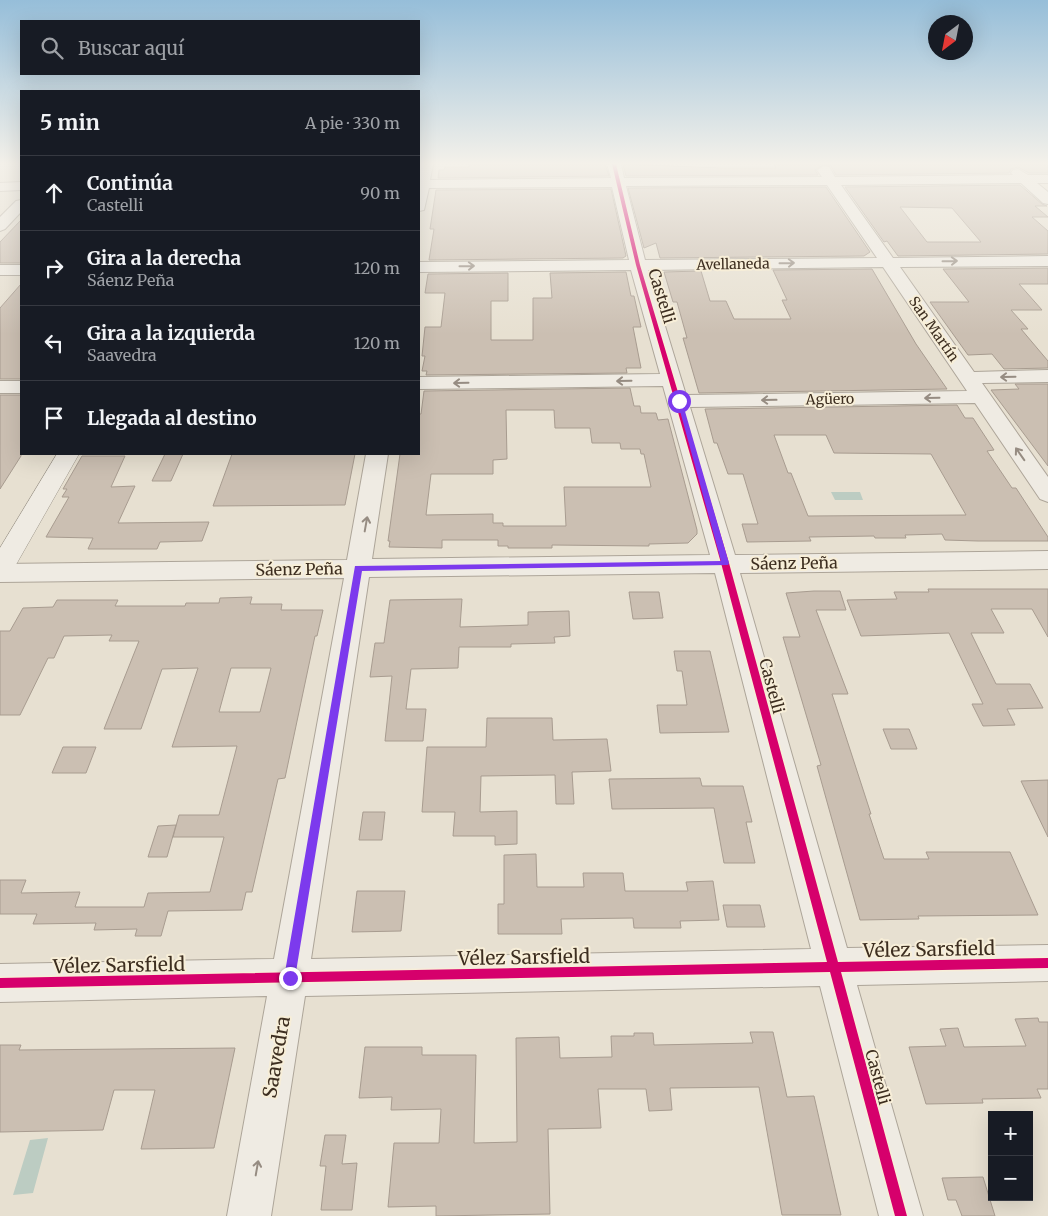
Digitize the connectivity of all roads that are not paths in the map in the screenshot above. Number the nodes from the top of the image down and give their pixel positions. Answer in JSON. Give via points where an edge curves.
{"nodes":[{"id":1,"x":627,"y":221,"type":"edge"},
{"id":2,"x":859,"y":221,"type":"edge"},
{"id":3,"x":1048,"y":260,"type":"edge"},
{"id":4,"x":888,"y":262,"type":"junction"},
{"id":5,"x":638,"y":265,"type":"junction"},
{"id":6,"x":420,"y":267,"type":"edge"},
{"id":7,"x":0,"y":270,"type":"edge"},
{"id":8,"x":20,"y":270,"type":"edge"},
{"id":9,"x":1048,"y":376,"type":"edge"},
{"id":10,"x":967,"y":378,"type":"junction"},
{"id":11,"x":420,"y":383,"type":"edge"},
{"id":12,"x":0,"y":387,"type":"edge"},
{"id":13,"x":20,"y":387,"type":"edge"},
{"id":14,"x":676,"y":390,"type":"junction"},
{"id":15,"x":981,"y":397,"type":"junction"},
{"id":16,"x":67,"y":455,"type":"edge"},
{"id":17,"x":377,"y":455,"type":"edge"},
{"id":18,"x":1048,"y":494,"type":"edge"},
{"id":19,"x":1048,"y":560,"type":"edge"},
{"id":20,"x":725,"y":563,"type":"junction"},
{"id":21,"x":358,"y":568,"type":"junction"},
{"id":22,"x":0,"y":571,"type":"edge"},
{"id":23,"x":1048,"y":963,"type":"edge"},
{"id":24,"x":834,"y":967,"type":"junction"},
{"id":25,"x":290,"y":978,"type":"junction"},
{"id":26,"x":0,"y":983,"type":"edge"},
{"id":27,"x":249,"y":1216,"type":"edge"},
{"id":28,"x":901,"y":1216,"type":"edge"}],
"edges":[{"from":1,"to":5,"type":"street","name":"Castelli"},
{"from":2,"to":4,"type":"street","name":"San Martín"},
{"from":4,"to":3,"type":"street","name":"Avellaneda","one_way":true},
{"from":5,"to":4,"type":"street","name":"Avellaneda","one_way":true},
{"from":4,"to":10,"type":"street","name":"San Martín"},
{"from":6,"to":5,"type":"street","name":"Avellaneda","one_way":true},
{"from":5,"to":14,"type":"street","name":"Castelli"},
{"from":7,"to":8,"type":"street"},
{"from":9,"to":10,"type":"street","one_way":true},
{"from":10,"to":15,"type":"street","name":"San Martín"},
{"from":14,"to":11,"type":"street","name":"Agüero","one_way":true},
{"from":12,"to":13,"type":"street"},
{"from":15,"to":14,"type":"street","name":"Agüero","one_way":true},
{"from":14,"to":20,"type":"street","name":"Castelli"},
{"from":18,"to":15,"type":"street","name":"San Martín","one_way":true},
{"from":16,"to":22,"type":"main road"},
{"from":21,"to":17,"type":"street","name":"Saavedra","one_way":true},
{"from":19,"to":20,"type":"street","name":"Sáenz Peña"},
{"from":20,"to":21,"type":"street","name":"Sáenz Peña"},
{"from":20,"to":24,"type":"street","name":"Castelli"},
{"from":21,"to":22,"type":"street","name":"Sáenz Peña"},
{"from":21,"to":25,"type":"street","name":"Saavedra"},
{"from":23,"to":24,"type":"street","name":"Vélez Sarsfield"},
{"from":24,"to":25,"type":"street","name":"Vélez Sarsfield"},
{"from":24,"to":28,"type":"street","name":"Castelli"},
{"from":25,"to":26,"type":"street","name":"Vélez Sarsfield"},
{"from":27,"to":25,"type":"street","name":"Saavedra","one_way":true}]}
